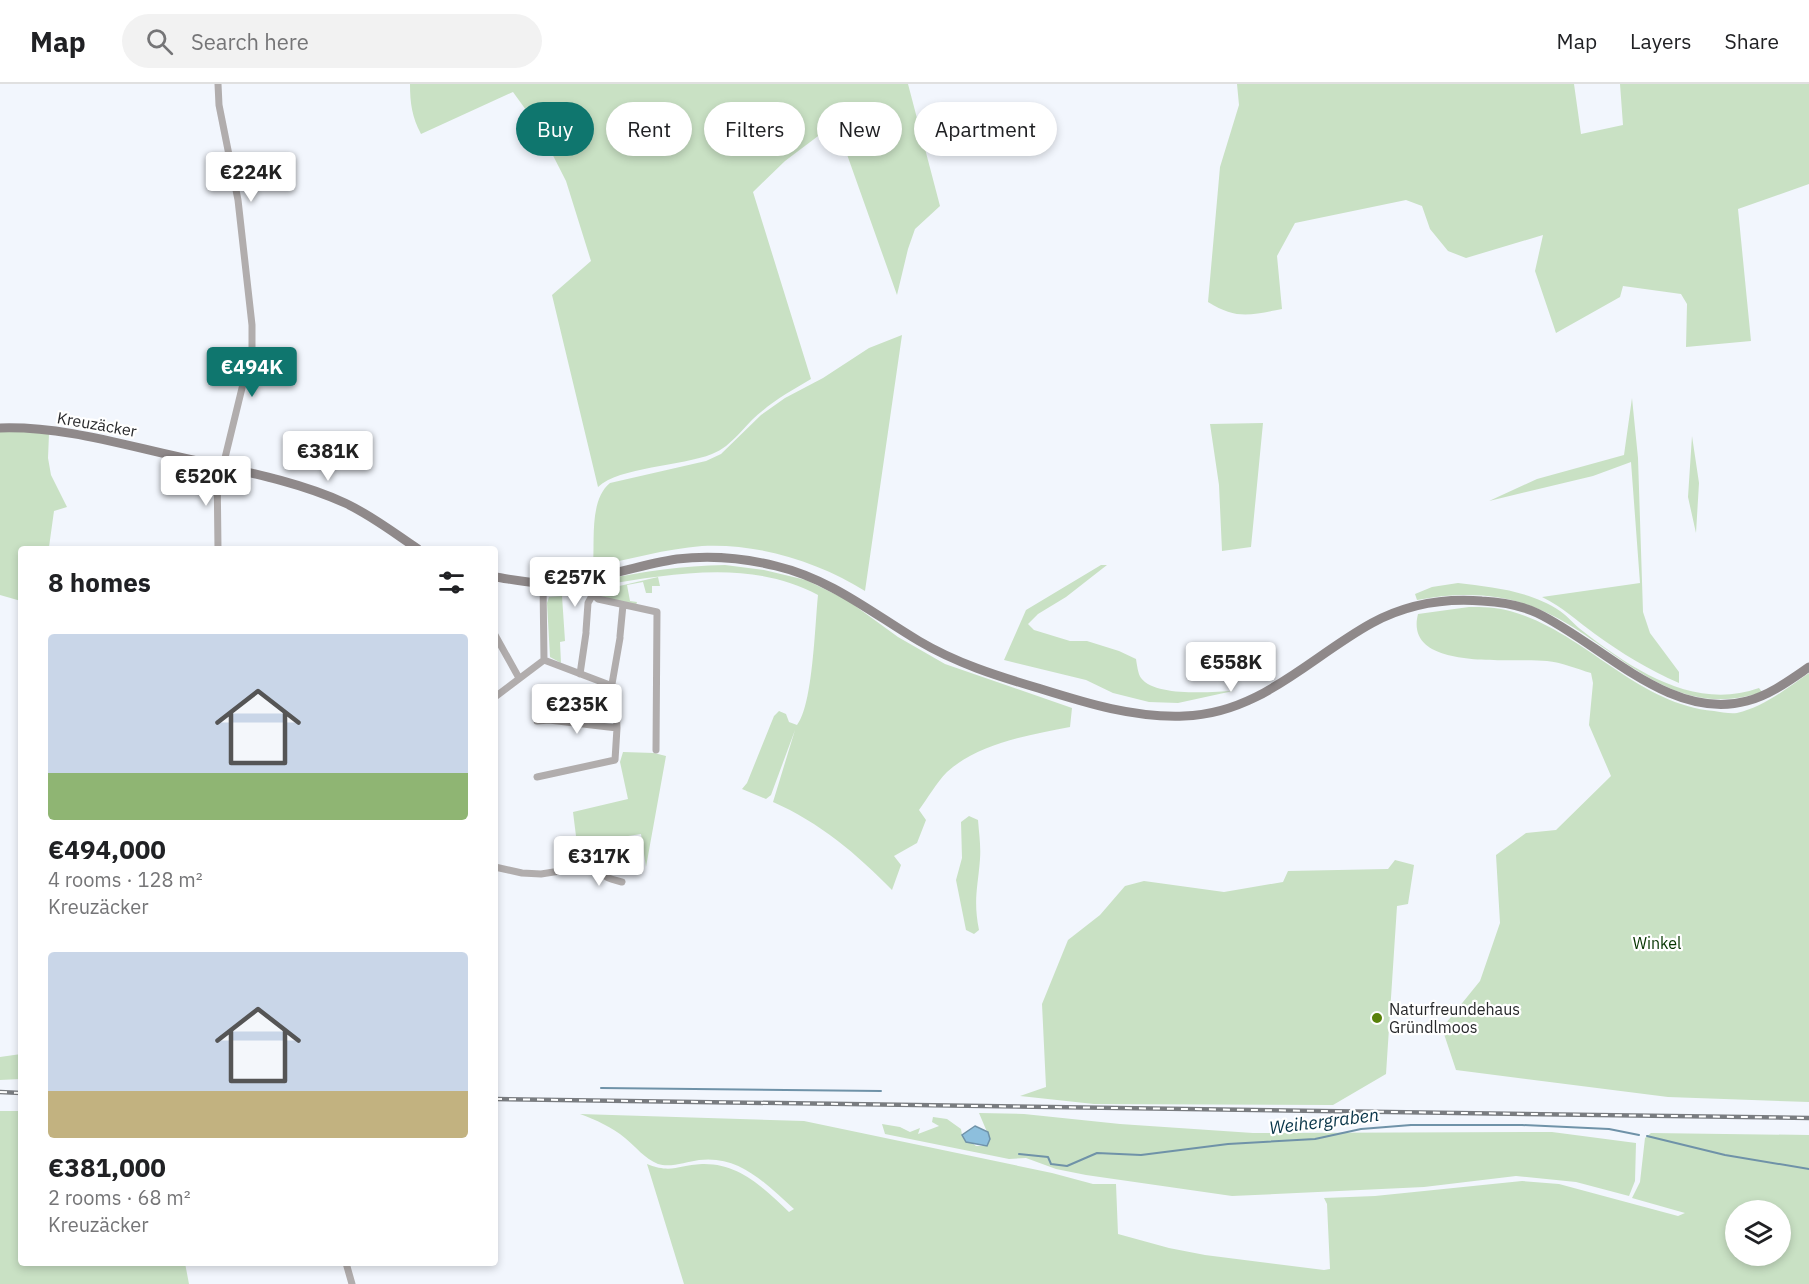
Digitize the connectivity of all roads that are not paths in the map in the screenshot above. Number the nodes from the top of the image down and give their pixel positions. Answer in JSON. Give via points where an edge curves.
{"nodes":[{"id":1,"x":218,"y":84,"type":"edge"},
{"id":2,"x":0,"y":428,"type":"edge"},
{"id":3,"x":220,"y":465,"type":"junction"},
{"id":4,"x":218,"y":546,"type":"edge"},
{"id":5,"x":414,"y":546,"type":"edge"},
{"id":6,"x":498,"y":577,"type":"edge"},
{"id":7,"x":592,"y":578,"type":"junction"},
{"id":8,"x":543,"y":583,"type":"junction"},
{"id":9,"x":593,"y":594,"type":"junction"},
{"id":10,"x":623,"y":605,"type":"junction"},
{"id":11,"x":498,"y":640,"type":"edge"},
{"id":12,"x":544,"y":660,"type":"junction"},
{"id":13,"x":1809,"y":667,"type":"edge"},
{"id":14,"x":580,"y":674,"type":"junction"},
{"id":15,"x":519,"y":678,"type":"junction"},
{"id":16,"x":612,"y":684,"type":"junction"},
{"id":17,"x":498,"y":695,"type":"edge"},
{"id":18,"x":537,"y":721,"type":"dead end"},
{"id":19,"x":617,"y":728,"type":"junction"},
{"id":20,"x":656,"y":750,"type":"dead end"},
{"id":21,"x":537,"y":777,"type":"dead end"},
{"id":22,"x":608,"y":851,"type":"dead end"},
{"id":23,"x":598,"y":865,"type":"junction"},
{"id":24,"x":498,"y":868,"type":"edge"},
{"id":25,"x":622,"y":882,"type":"dead end"},
{"id":26,"x":347,"y":1266,"type":"edge"},
{"id":27,"x":352,"y":1284,"type":"edge"}],
"edges":[{"from":1,"to":3,"type":"street","via":[[245,247],[252,325],[252,347]]},
{"from":2,"to":3,"type":"street","name":"Kreuzäcker","via":[[71,434]]},
{"from":3,"to":4,"type":"street"},
{"from":3,"to":5,"type":"street","name":"Kreuzäcker","via":[[294,484],[345,503]]},
{"from":6,"to":8,"type":"street"},
{"from":7,"to":8,"type":"street"},
{"from":7,"to":9,"type":"street"},
{"from":7,"to":13,"type":"street","via":[[677,559],[722,557],[772,565],[840,590],[921,643],[972,668],[1091,704],[1158,716],[1218,712],[1258,698],[1373,622],[1407,608],[1450,600],[1509,603],[1535,612],[1665,692],[1690,701],[1724,705],[1744,702],[1778,688]]},
{"from":8,"to":12,"type":"street"},
{"from":9,"to":10,"type":"street","via":[[606,602]]},
{"from":9,"to":14,"type":"street","via":[[588,603]]},
{"from":10,"to":16,"type":"street"},
{"from":10,"to":20,"type":"street","via":[[657,612]]},
{"from":11,"to":15,"type":"street"},
{"from":12,"to":14,"type":"street"},
{"from":12,"to":15,"type":"street"},
{"from":14,"to":16,"type":"street"},
{"from":15,"to":17,"type":"street"},
{"from":16,"to":19,"type":"street","via":[[617,691]]},
{"from":18,"to":19,"type":"street"},
{"from":19,"to":21,"type":"street","via":[[615,760]]},
{"from":22,"to":23,"type":"street"},
{"from":23,"to":24,"type":"street","via":[[541,874]]},
{"from":23,"to":25,"type":"street","via":[[608,879]]},
{"from":26,"to":27,"type":"street"}]}
